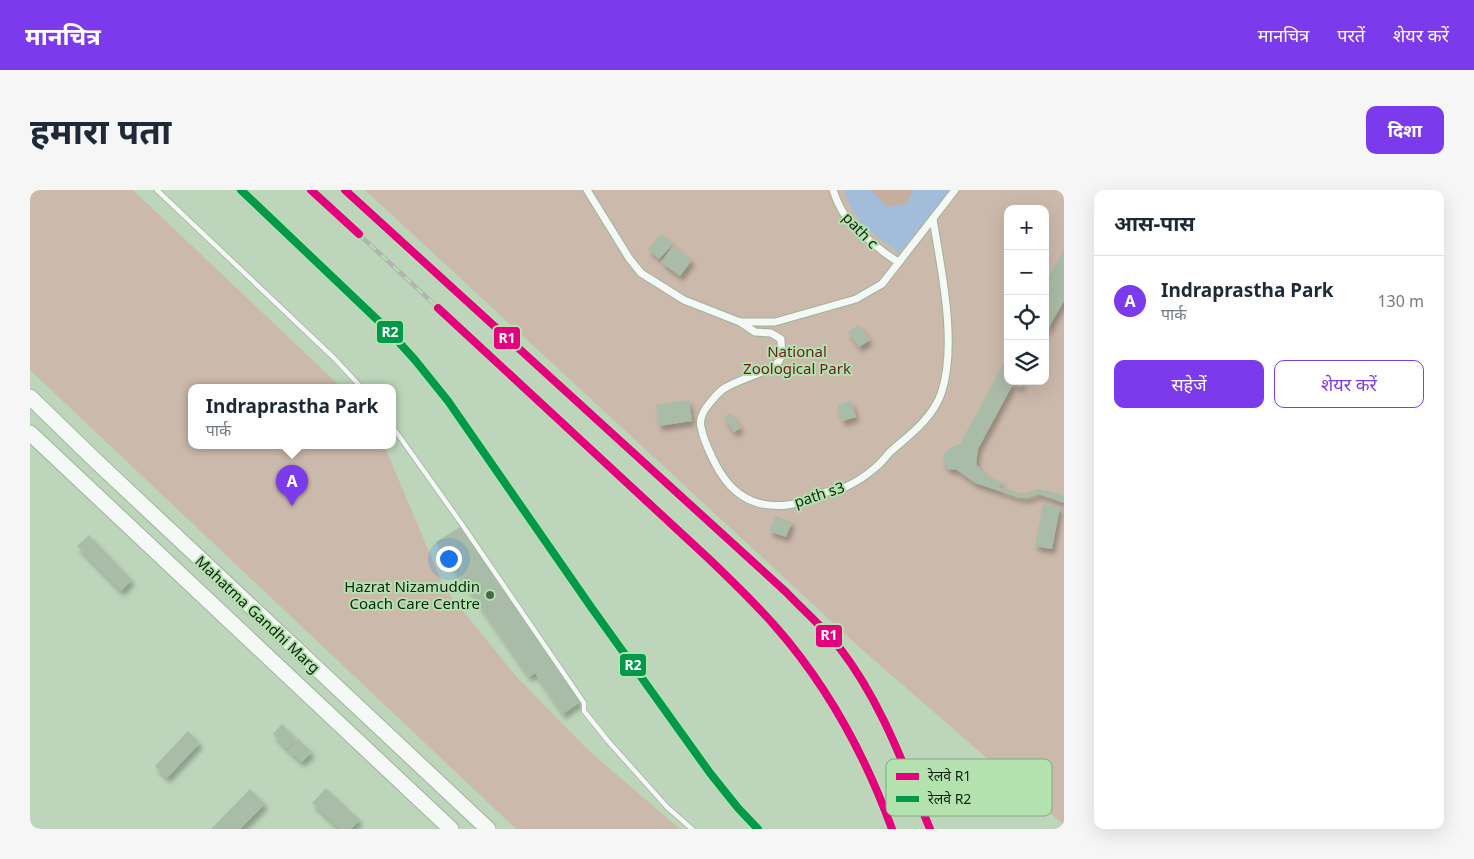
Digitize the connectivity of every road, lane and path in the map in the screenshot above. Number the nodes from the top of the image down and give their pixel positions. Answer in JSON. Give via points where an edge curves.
{"nodes":[{"id":1,"x":157,"y":190,"type":"edge"},
{"id":2,"x":587,"y":190,"type":"edge"},
{"id":3,"x":833,"y":190,"type":"edge"},
{"id":4,"x":955,"y":190,"type":"edge"},
{"id":5,"x":933,"y":218,"type":"junction"},
{"id":6,"x":899,"y":262,"type":"junction"},
{"id":7,"x":740,"y":322,"type":"junction"},
{"id":8,"x":358,"y":384,"type":"edge"},
{"id":9,"x":30,"y":397,"type":"edge"},
{"id":10,"x":396,"y":432,"type":"edge"},
{"id":11,"x":30,"y":433,"type":"edge"},
{"id":12,"x":451,"y":829,"type":"edge"},
{"id":13,"x":488,"y":829,"type":"edge"},
{"id":14,"x":692,"y":829,"type":"edge"}],
"edges":[{"from":1,"to":8,"type":"lane"},
{"from":2,"to":7,"type":"street","via":[[641,273],[684,300]]},
{"from":3,"to":6,"type":"street","name":"path c","via":[[842,212],[853,227]]},
{"from":4,"to":5,"type":"street"},
{"from":5,"to":6,"type":"street"},
{"from":5,"to":7,"type":"street","name":"path s3","via":[[947,318],[946,377],[934,408],[925,419],[860,479],[804,501],[764,505],[740,496],[720,474],[700,426],[702,412],[724,388],[772,368],[779,361],[782,349],[781,339],[771,333],[755,332]]},
{"from":6,"to":7,"type":"street","via":[[882,284],[856,300],[775,322]]},
{"from":9,"to":13,"type":"highway","name":"Mahatma Gandhi Marg"},
{"from":10,"to":14,"type":"lane","via":[[584,703],[584,711],[667,807]]},
{"from":11,"to":12,"type":"highway","name":"Mahatma Gandhi Marg"}]}
